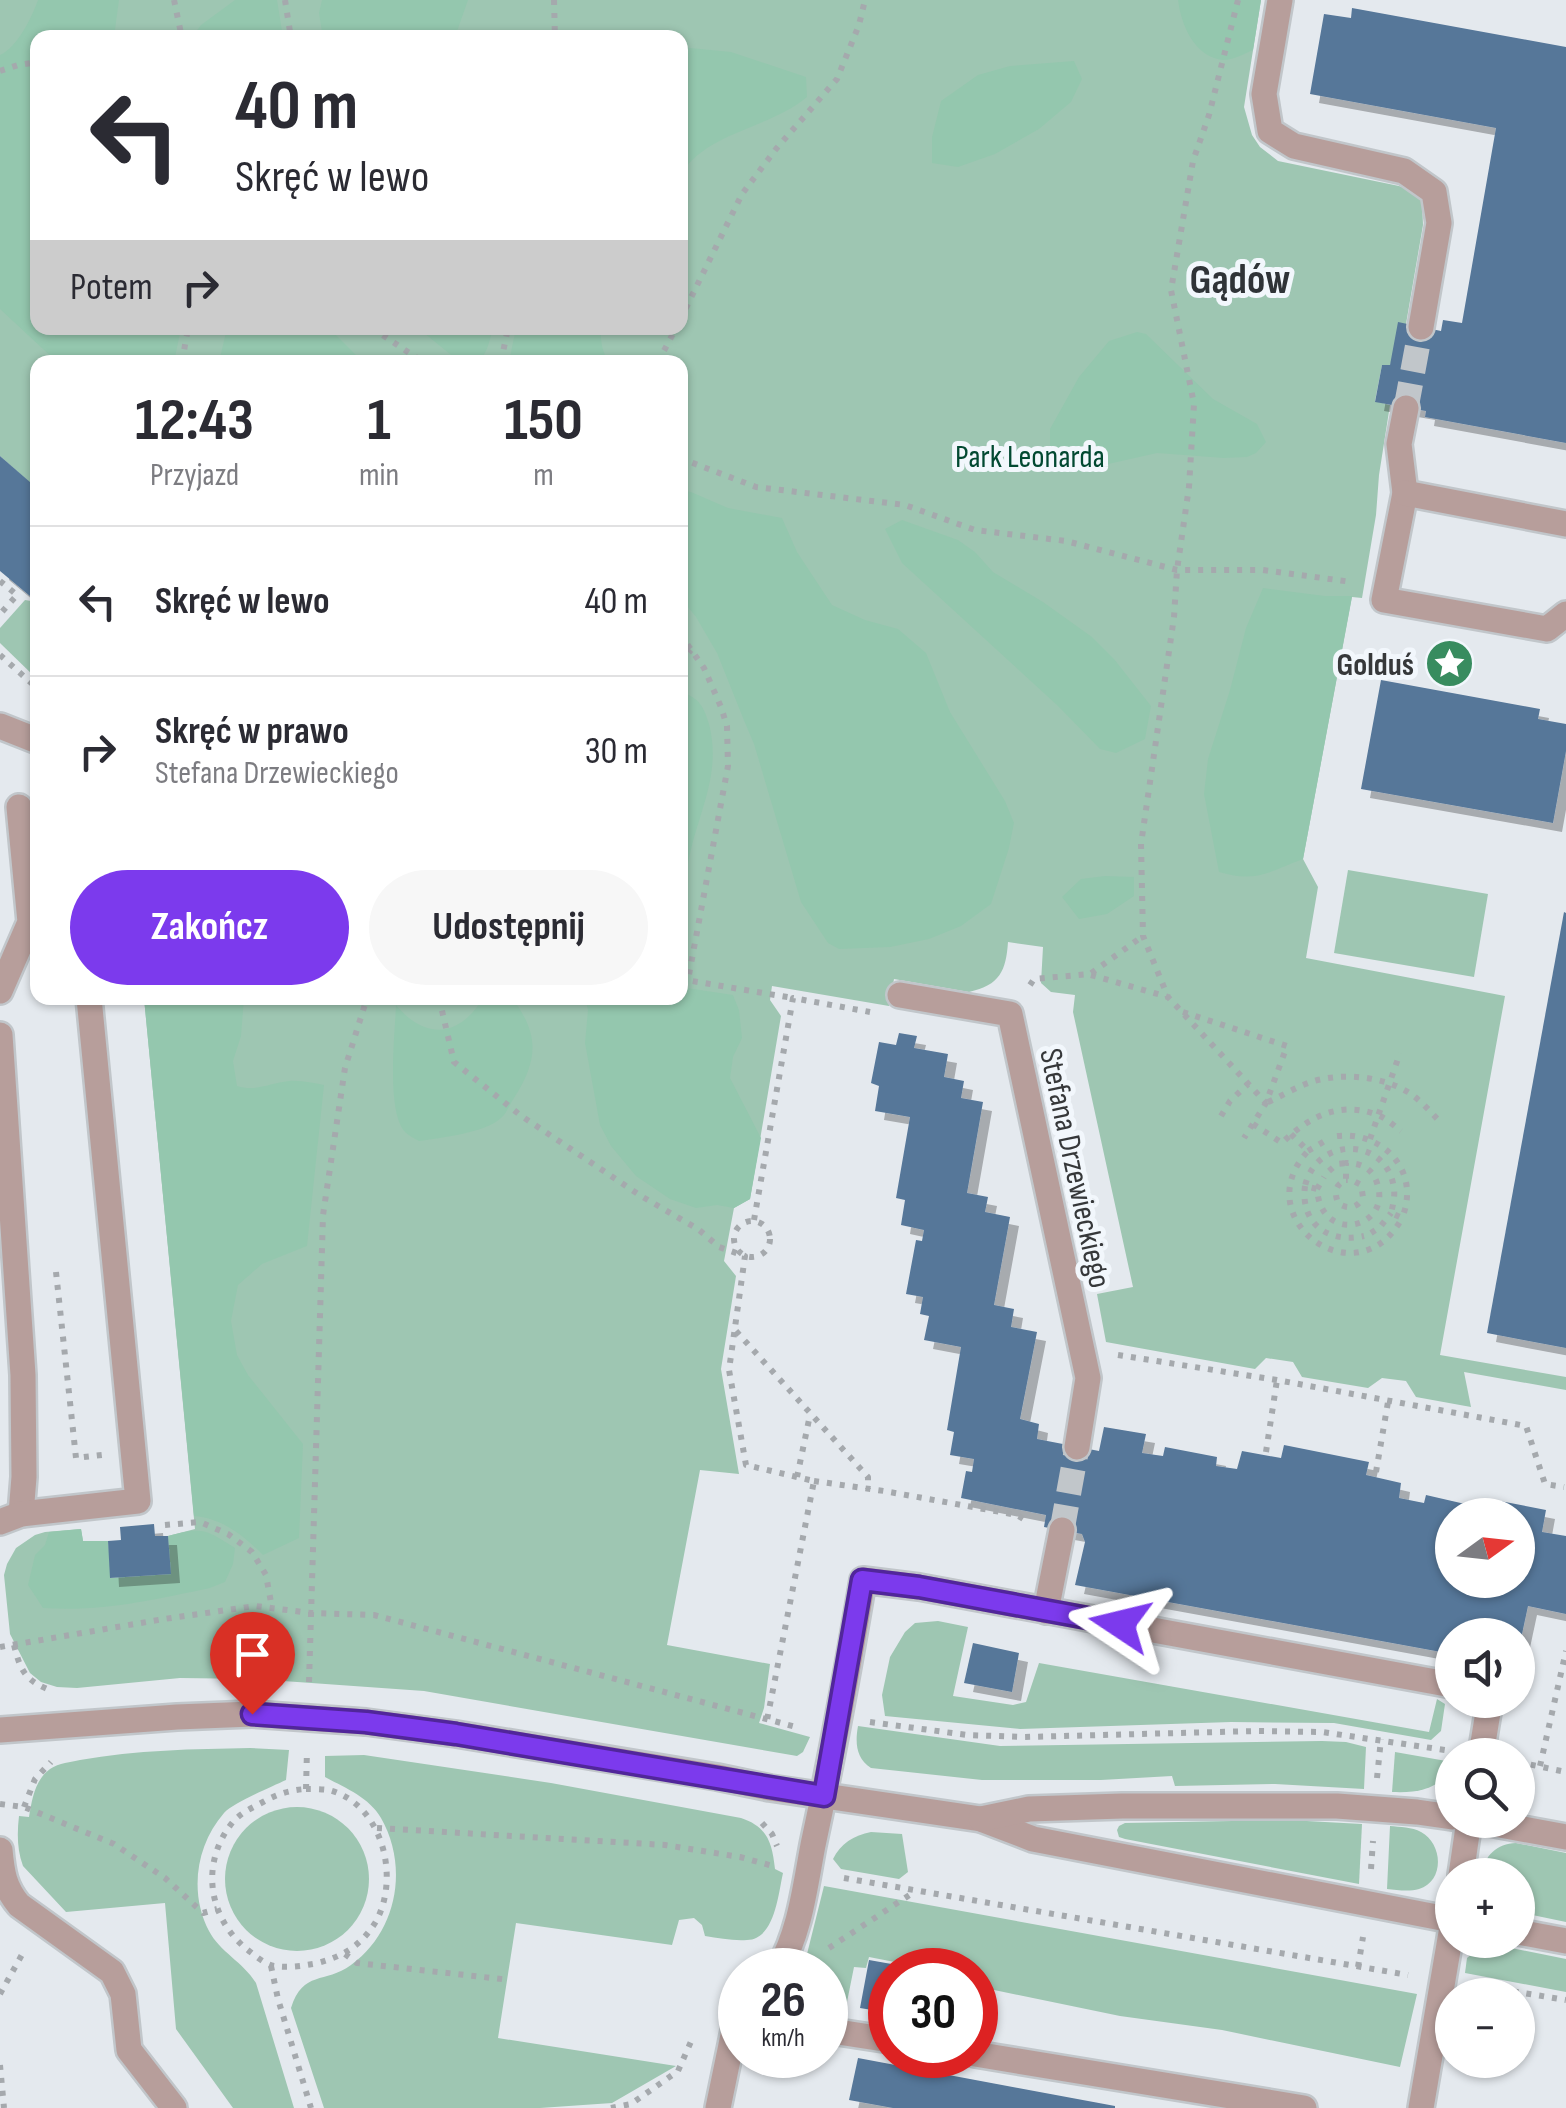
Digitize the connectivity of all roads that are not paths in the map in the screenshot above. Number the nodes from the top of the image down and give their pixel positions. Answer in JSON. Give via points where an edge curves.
{"nodes":[{"id":1,"x":1280,"y":0,"type":"edge"},
{"id":2,"x":1420,"y":327,"type":"tunnel mouth"},
{"id":3,"x":1406,"y":408,"type":"tunnel mouth"},
{"id":4,"x":1405,"y":493,"type":"junction"},
{"id":5,"x":1566,"y":524,"type":"edge"},
{"id":6,"x":1566,"y":614,"type":"edge"},
{"id":7,"x":0,"y":726,"type":"edge"},
{"id":8,"x":30,"y":738,"type":"edge"},
{"id":9,"x":20,"y":807,"type":"dead end"},
{"id":10,"x":30,"y":850,"type":"edge"},
{"id":11,"x":30,"y":922,"type":"edge"},
{"id":12,"x":0,"y":991,"type":"edge"},
{"id":13,"x":900,"y":995,"type":"road end"},
{"id":14,"x":90,"y":1005,"type":"edge"},
{"id":15,"x":0,"y":1035,"type":"edge"},
{"id":16,"x":1076,"y":1447,"type":"tunnel mouth"},
{"id":17,"x":10,"y":1518,"type":"edge"},
{"id":18,"x":1062,"y":1530,"type":"tunnel mouth"},
{"id":19,"x":1046,"y":1611,"type":"junction"},
{"id":20,"x":1435,"y":1682,"type":"edge"},
{"id":21,"x":0,"y":1730,"type":"edge"},
{"id":22,"x":824,"y":1796,"type":"junction"},
{"id":23,"x":1435,"y":1815,"type":"edge"},
{"id":24,"x":982,"y":1819,"type":"junction"},
{"id":25,"x":1535,"y":1831,"type":"edge"},
{"id":26,"x":1566,"y":1837,"type":"edge"},
{"id":27,"x":0,"y":1850,"type":"edge"},
{"id":28,"x":4,"y":1896,"type":"edge"},
{"id":29,"x":1435,"y":1921,"type":"edge"},
{"id":30,"x":1535,"y":1935,"type":"edge"},
{"id":31,"x":1566,"y":1941,"type":"edge"},
{"id":32,"x":791,"y":1948,"type":"edge"},
{"id":33,"x":1446,"y":1958,"type":"edge"},
{"id":34,"x":998,"y":2058,"type":"edge"},
{"id":35,"x":725,"y":2078,"type":"edge"},
{"id":36,"x":174,"y":2108,"type":"edge"},
{"id":37,"x":718,"y":2108,"type":"edge"},
{"id":38,"x":1304,"y":2108,"type":"edge"},
{"id":39,"x":1420,"y":2108,"type":"edge"}],
"edges":[{"from":1,"to":2,"type":"street","via":[[1264,94],[1270,131],[1294,146],[1404,171],[1434,192],[1439,223]]},
{"from":3,"to":4,"type":"street","via":[[1399,444]]},
{"from":4,"to":5,"type":"street"},
{"from":4,"to":6,"type":"street","via":[[1384,600],[1548,629]]},
{"from":7,"to":8,"type":"street"},
{"from":9,"to":10,"type":"street"},
{"from":11,"to":12,"type":"street"},
{"from":13,"to":16,"type":"street","name":"Stefana Drzewieckiego","via":[[1010,1014],[1088,1378]]},
{"from":14,"to":17,"type":"street","via":[[138,1501]]},
{"from":15,"to":17,"type":"street","via":[[23,1375],[24,1477]]},
{"from":18,"to":19,"type":"street"},
{"from":19,"to":20,"type":"street"},
{"from":19,"to":22,"type":"street","via":[[862,1580]]},
{"from":21,"to":22,"type":"street","bridge":true,"via":[[252,1714],[366,1722]]},
{"from":22,"to":24,"type":"street"},
{"from":22,"to":32,"type":"street"},
{"from":23,"to":24,"type":"street","via":[[1337,1806],[1122,1806],[1030,1809]]},
{"from":24,"to":29,"type":"street","via":[[1033,1839]]},
{"from":25,"to":26,"type":"street"},
{"from":27,"to":28,"type":"street"},
{"from":28,"to":36,"type":"street","via":[[112,1972],[124,1994],[129,2050]]},
{"from":30,"to":31,"type":"street"},
{"from":33,"to":39,"type":"street"},
{"from":34,"to":38,"type":"street"},
{"from":35,"to":37,"type":"street"}]}
